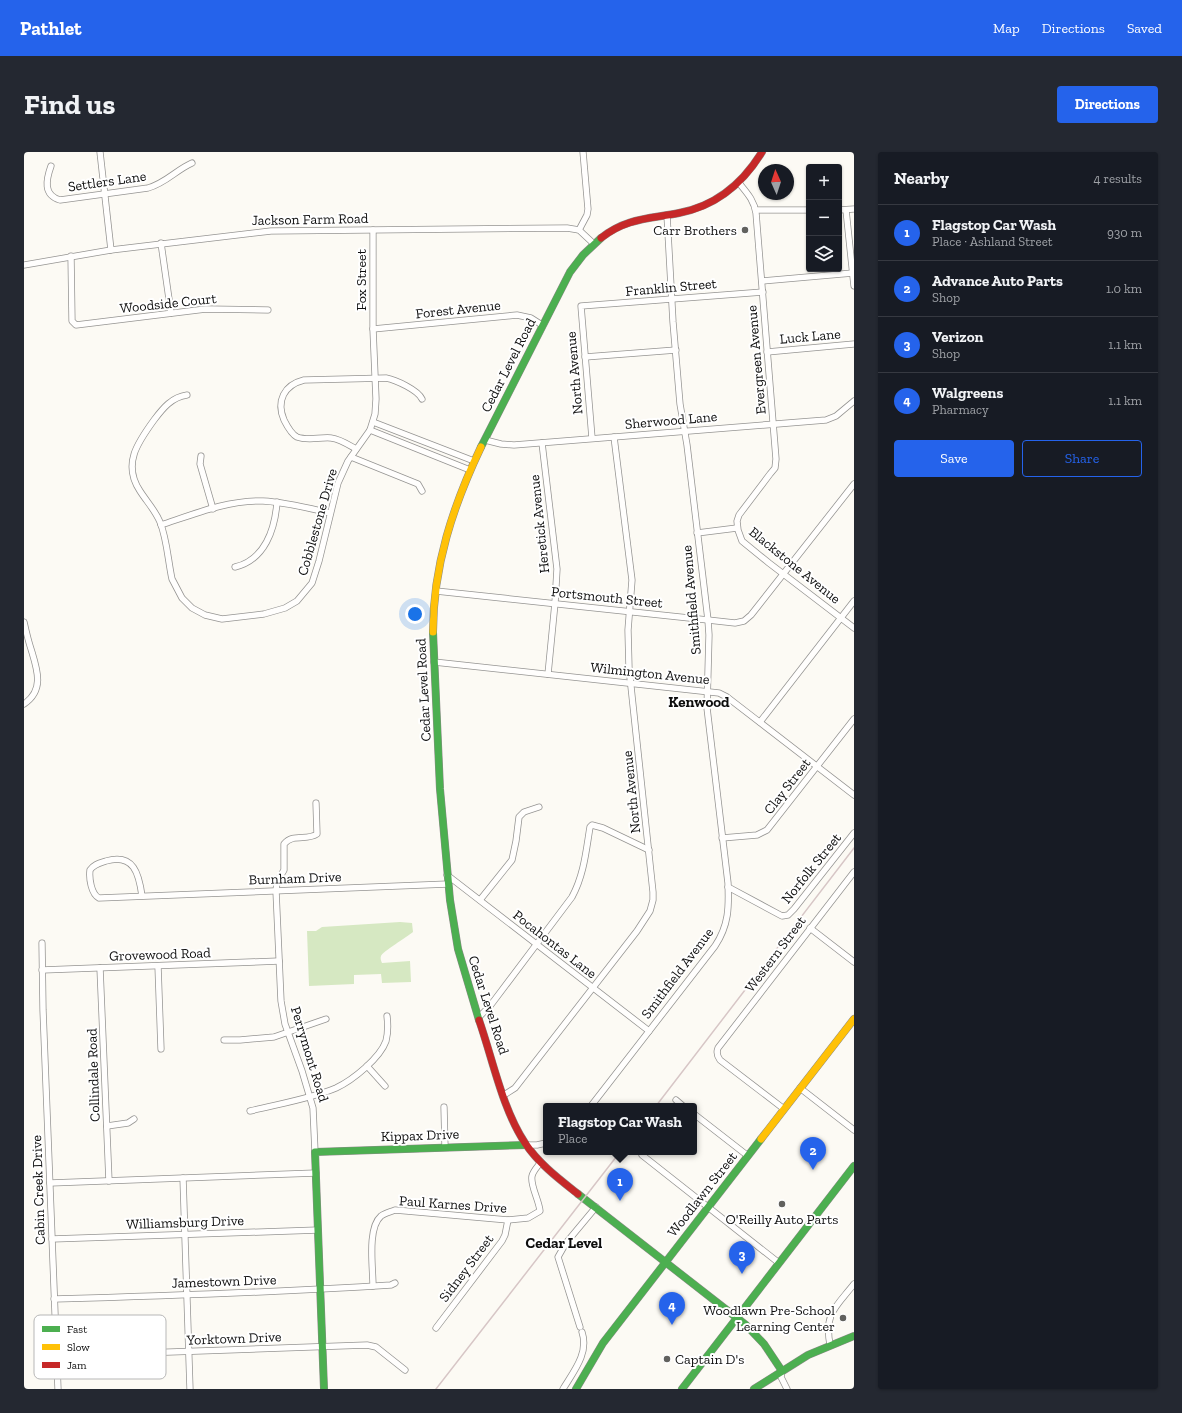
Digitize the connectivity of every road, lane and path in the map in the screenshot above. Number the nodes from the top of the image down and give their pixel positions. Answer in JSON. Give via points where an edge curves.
{"nodes":[{"id":1,"x":100,"y":152,"type":"edge"},
{"id":2,"x":583,"y":152,"type":"edge"},
{"id":3,"x":762,"y":152,"type":"edge"},
{"id":4,"x":192,"y":163,"type":"dead end"},
{"id":5,"x":51,"y":166,"type":"dead end"},
{"id":6,"x":738,"y":183,"type":"junction"},
{"id":7,"x":104,"y":195,"type":"junction"},
{"id":8,"x":854,"y":209,"type":"edge"},
{"id":9,"x":756,"y":210,"type":"junction"},
{"id":10,"x":806,"y":210,"type":"edge"},
{"id":11,"x":842,"y":210,"type":"edge"},
{"id":12,"x":846,"y":210,"type":"junction"},
{"id":13,"x":667,"y":215,"type":"junction"},
{"id":14,"x":373,"y":230,"type":"junction"},
{"id":15,"x":579,"y":230,"type":"junction"},
{"id":16,"x":161,"y":243,"type":"junction"},
{"id":17,"x":594,"y":244,"type":"junction"},
{"id":18,"x":111,"y":250,"type":"junction"},
{"id":19,"x":71,"y":256,"type":"junction"},
{"id":20,"x":24,"y":264,"type":"edge"},
{"id":21,"x":853,"y":273,"type":"junction"},
{"id":22,"x":762,"y":281,"type":"junction"},
{"id":23,"x":854,"y":286,"type":"edge"},
{"id":24,"x":763,"y":292,"type":"junction"},
{"id":25,"x":672,"y":299,"type":"junction"},
{"id":26,"x":581,"y":306,"type":"joint"},
{"id":27,"x":268,"y":310,"type":"dead end"},
{"id":28,"x":171,"y":313,"type":"junction"},
{"id":29,"x":542,"y":325,"type":"junction"},
{"id":30,"x":373,"y":329,"type":"junction"},
{"id":31,"x":854,"y":344,"type":"edge"},
{"id":32,"x":676,"y":350,"type":"junction"},
{"id":33,"x":767,"y":352,"type":"junction"},
{"id":34,"x":585,"y":357,"type":"junction"},
{"id":35,"x":376,"y":378,"type":"junction"},
{"id":36,"x":187,"y":395,"type":"dead end"},
{"id":37,"x":422,"y":399,"type":"dead end"},
{"id":38,"x":854,"y":401,"type":"edge"},
{"id":39,"x":373,"y":422,"type":"junction"},
{"id":40,"x":774,"y":424,"type":"junction"},
{"id":41,"x":370,"y":430,"type":"junction"},
{"id":42,"x":684,"y":431,"type":"junction"},
{"id":43,"x":614,"y":436,"type":"junction"},
{"id":44,"x":592,"y":438,"type":"junction"},
{"id":45,"x":484,"y":440,"type":"junction"},
{"id":46,"x":542,"y":443,"type":"junction"},
{"id":47,"x":356,"y":449,"type":"junction"},
{"id":48,"x":201,"y":456,"type":"dead end"},
{"id":49,"x":351,"y":457,"type":"junction"},
{"id":50,"x":474,"y":461,"type":"junction"},
{"id":51,"x":470,"y":470,"type":"junction"},
{"id":52,"x":854,"y":484,"type":"edge"},
{"id":53,"x":422,"y":491,"type":"dead end"},
{"id":54,"x":277,"y":502,"type":"junction"},
{"id":55,"x":213,"y":508,"type":"junction"},
{"id":56,"x":330,"y":513,"type":"junction"},
{"id":57,"x":161,"y":525,"type":"junction"},
{"id":58,"x":738,"y":528,"type":"junction"},
{"id":59,"x":697,"y":533,"type":"junction"},
{"id":60,"x":235,"y":567,"type":"dead end"},
{"id":61,"x":784,"y":574,"type":"junction"},
{"id":62,"x":436,"y":591,"type":"junction"},
{"id":63,"x":854,"y":601,"type":"edge"},
{"id":64,"x":555,"y":603,"type":"junction"},
{"id":65,"x":630,"y":612,"type":"junction"},
{"id":66,"x":841,"y":618,"type":"junction"},
{"id":67,"x":708,"y":620,"type":"junction"},
{"id":68,"x":24,"y":622,"type":"edge"},
{"id":69,"x":854,"y":628,"type":"edge"},
{"id":70,"x":26,"y":643,"type":"edge"},
{"id":71,"x":434,"y":662,"type":"junction"},
{"id":72,"x":548,"y":674,"type":"junction"},
{"id":73,"x":631,"y":684,"type":"junction"},
{"id":74,"x":707,"y":692,"type":"junction"},
{"id":75,"x":24,"y":704,"type":"edge"},
{"id":76,"x":854,"y":719,"type":"edge"},
{"id":77,"x":760,"y":722,"type":"junction"},
{"id":78,"x":817,"y":767,"type":"junction"},
{"id":79,"x":854,"y":795,"type":"edge"},
{"id":80,"x":316,"y":803,"type":"dead end"},
{"id":81,"x":539,"y":807,"type":"dead end"},
{"id":82,"x":854,"y":833,"type":"edge"},
{"id":83,"x":722,"y":838,"type":"junction"},
{"id":84,"x":650,"y":850,"type":"junction"},
{"id":85,"x":854,"y":872,"type":"edge"},
{"id":86,"x":447,"y":876,"type":"junction"},
{"id":87,"x":448,"y":884,"type":"junction"},
{"id":88,"x":728,"y":888,"type":"junction"},
{"id":89,"x":276,"y":891,"type":"junction"},
{"id":90,"x":142,"y":896,"type":"junction"},
{"id":91,"x":480,"y":900,"type":"junction"},
{"id":92,"x":810,"y":928,"type":"junction"},
{"id":93,"x":42,"y":942,"type":"dead end"},
{"id":94,"x":537,"y":945,"type":"junction"},
{"id":95,"x":279,"y":961,"type":"junction"},
{"id":96,"x":854,"y":962,"type":"edge"},
{"id":97,"x":158,"y":966,"type":"junction"},
{"id":98,"x":100,"y":968,"type":"junction"},
{"id":99,"x":42,"y":970,"type":"junction"},
{"id":100,"x":592,"y":988,"type":"junction"},
{"id":101,"x":387,"y":1016,"type":"dead end"},
{"id":102,"x":479,"y":1017,"type":"junction"},
{"id":103,"x":326,"y":1019,"type":"dead end"},
{"id":104,"x":854,"y":1019,"type":"edge"},
{"id":105,"x":649,"y":1031,"type":"junction"},
{"id":106,"x":288,"y":1033,"type":"junction"},
{"id":107,"x":224,"y":1040,"type":"dead end"},
{"id":108,"x":161,"y":1049,"type":"dead end"},
{"id":109,"x":367,"y":1066,"type":"junction"},
{"id":110,"x":385,"y":1086,"type":"dead end"},
{"id":111,"x":800,"y":1088,"type":"junction"},
{"id":112,"x":504,"y":1095,"type":"junction"},
{"id":113,"x":310,"y":1096,"type":"junction"},
{"id":114,"x":676,"y":1100,"type":"dead end"},
{"id":115,"x":593,"y":1103,"type":"edge"},
{"id":116,"x":680,"y":1103,"type":"edge"},
{"id":117,"x":444,"y":1107,"type":"dead end"},
{"id":118,"x":784,"y":1108,"type":"junction"},
{"id":119,"x":250,"y":1111,"type":"dead end"},
{"id":120,"x":697,"y":1116,"type":"edge"},
{"id":121,"x":134,"y":1119,"type":"dead end"},
{"id":122,"x":107,"y":1126,"type":"junction"},
{"id":123,"x":854,"y":1130,"type":"edge"},
{"id":124,"x":526,"y":1144,"type":"junction"},
{"id":125,"x":543,"y":1144,"type":"edge"},
{"id":126,"x":445,"y":1147,"type":"junction"},
{"id":127,"x":316,"y":1152,"type":"junction"},
{"id":128,"x":642,"y":1155,"type":"dead end"},
{"id":129,"x":748,"y":1156,"type":"junction"},
{"id":130,"x":541,"y":1162,"type":"junction"},
{"id":131,"x":854,"y":1166,"type":"edge"},
{"id":132,"x":316,"y":1173,"type":"junction"},
{"id":133,"x":185,"y":1178,"type":"junction"},
{"id":134,"x":109,"y":1181,"type":"junction"},
{"id":135,"x":50,"y":1182,"type":"junction"},
{"id":136,"x":596,"y":1207,"type":"junction"},
{"id":137,"x":708,"y":1207,"type":"junction"},
{"id":138,"x":508,"y":1220,"type":"junction"},
{"id":139,"x":318,"y":1230,"type":"junction"},
{"id":140,"x":185,"y":1234,"type":"junction"},
{"id":141,"x":52,"y":1239,"type":"junction"},
{"id":142,"x":665,"y":1262,"type":"junction"},
{"id":143,"x":779,"y":1263,"type":"junction"},
{"id":144,"x":395,"y":1283,"type":"dead end"},
{"id":145,"x":854,"y":1284,"type":"edge"},
{"id":146,"x":373,"y":1286,"type":"junction"},
{"id":147,"x":320,"y":1289,"type":"junction"},
{"id":148,"x":187,"y":1294,"type":"junction"},
{"id":149,"x":54,"y":1299,"type":"junction"},
{"id":150,"x":55,"y":1315,"type":"edge"},
{"id":151,"x":737,"y":1318,"type":"junction"},
{"id":152,"x":436,"y":1328,"type":"dead end"},
{"id":153,"x":854,"y":1336,"type":"edge"},
{"id":154,"x":830,"y":1345,"type":"junction"},
{"id":155,"x":322,"y":1346,"type":"junction"},
{"id":156,"x":189,"y":1351,"type":"junction"},
{"id":157,"x":166,"y":1352,"type":"edge"},
{"id":158,"x":405,"y":1370,"type":"dead end"},
{"id":159,"x":782,"y":1371,"type":"junction"},
{"id":160,"x":57,"y":1379,"type":"edge"},
{"id":161,"x":58,"y":1389,"type":"edge"},
{"id":162,"x":190,"y":1389,"type":"edge"},
{"id":163,"x":324,"y":1389,"type":"edge"},
{"id":164,"x":563,"y":1389,"type":"edge"},
{"id":165,"x":576,"y":1389,"type":"edge"},
{"id":166,"x":682,"y":1389,"type":"edge"},
{"id":167,"x":754,"y":1389,"type":"edge"},
{"id":168,"x":787,"y":1389,"type":"edge"}],
"edges":[{"from":1,"to":7,"type":"street"},
{"from":2,"to":15,"type":"street","via":[[588,209]]},
{"from":3,"to":6,"type":"main road"},
{"from":4,"to":7,"type":"street","name":"Settlers Lane","via":[[155,186]]},
{"from":5,"to":7,"type":"street","name":"Settlers Lane","via":[[46,184],[54,198],[60,200]]},
{"from":6,"to":9,"type":"street","name":"Evergreen Avenue","via":[[751,197]]},
{"from":6,"to":13,"type":"main road","via":[[707,205]]},
{"from":7,"to":18,"type":"street"},
{"from":8,"to":12,"type":"street"},
{"from":9,"to":10,"type":"street"},
{"from":9,"to":22,"type":"street","name":"Evergreen Avenue"},
{"from":11,"to":12,"type":"street"},
{"from":12,"to":21,"type":"street"},
{"from":13,"to":17,"type":"main road","name":"Cedar Level Road","via":[[628,222],[613,229]]},
{"from":13,"to":25,"type":"street","name":"Smithfield Avenue"},
{"from":14,"to":15,"type":"street","name":"Jackson Farm Road"},
{"from":14,"to":16,"type":"street","name":"Jackson Farm Road","via":[[271,231]]},
{"from":14,"to":30,"type":"street","name":"Fox Street"},
{"from":15,"to":17,"type":"street"},
{"from":16,"to":18,"type":"street","name":"Jackson Farm Road"},
{"from":16,"to":28,"type":"street"},
{"from":17,"to":29,"type":"main road","name":"Cedar Level Road","via":[[571,271]]},
{"from":18,"to":19,"type":"street","name":"Jackson Farm Road"},
{"from":19,"to":20,"type":"street","name":"Jackson Farm Road"},
{"from":19,"to":28,"type":"street","name":"Woodside Court","via":[[73,323],[78,326]]},
{"from":21,"to":22,"type":"street"},
{"from":21,"to":23,"type":"street"},
{"from":22,"to":24,"type":"street","name":"Evergreen Avenue"},
{"from":24,"to":25,"type":"street","name":"Franklin Street"},
{"from":24,"to":33,"type":"street","name":"Evergreen Avenue"},
{"from":25,"to":26,"type":"street","name":"Franklin Street"},
{"from":25,"to":32,"type":"street","name":"Smithfield Avenue"},
{"from":26,"to":34,"type":"street","name":"North Avenue"},
{"from":27,"to":28,"type":"street","name":"Woodside Court","via":[[218,308]]},
{"from":29,"to":30,"type":"street","name":"Forest Avenue","via":[[530,318],[517,315]]},
{"from":29,"to":45,"type":"main road","name":"Cedar Level Road"},
{"from":30,"to":35,"type":"street","name":"Cobblestone Drive"},
{"from":31,"to":33,"type":"street","name":"Luck Lane"},
{"from":32,"to":34,"type":"street"},
{"from":32,"to":42,"type":"street","name":"Smithfield Avenue"},
{"from":33,"to":40,"type":"street","name":"Evergreen Avenue"},
{"from":34,"to":44,"type":"street","name":"North Avenue"},
{"from":35,"to":37,"type":"street","via":[[391,379],[416,392]]},
{"from":35,"to":39,"type":"street","name":"Cobblestone Drive"},
{"from":35,"to":47,"type":"street","via":[[304,380],[288,390],[280,403],[287,426],[296,436],[305,439],[332,438]]},
{"from":36,"to":57,"type":"street","name":"Cobblestone Drive","via":[[172,400],[161,411],[139,442],[133,456],[132,471],[135,480]]},
{"from":38,"to":40,"type":"street","name":"Sherwood Lane","via":[[831,418]]},
{"from":39,"to":41,"type":"street","name":"Cobblestone Drive"},
{"from":39,"to":50,"type":"street"},
{"from":40,"to":42,"type":"street","name":"Sherwood Lane"},
{"from":40,"to":58,"type":"street","name":"Evergreen Avenue","via":[[775,468],[739,515]]},
{"from":41,"to":47,"type":"street","name":"Cobblestone Drive"},
{"from":41,"to":51,"type":"street"},
{"from":42,"to":43,"type":"street","name":"Sherwood Lane"},
{"from":42,"to":59,"type":"street","name":"Smithfield Avenue"},
{"from":43,"to":44,"type":"street","name":"Sherwood Lane"},
{"from":43,"to":65,"type":"street","name":"North Avenue","via":[[632,580]]},
{"from":44,"to":46,"type":"street","name":"Sherwood Lane"},
{"from":45,"to":46,"type":"street","name":"Sherwood Lane","via":[[509,445]]},
{"from":45,"to":50,"type":"main road","name":"Cedar Level Road"},
{"from":46,"to":64,"type":"street","name":"Heretick Avenue","via":[[557,569]]},
{"from":47,"to":49,"type":"street","name":"Cobblestone Drive"},
{"from":48,"to":55,"type":"street","via":[[200,464]]},
{"from":49,"to":53,"type":"street","via":[[418,484]]},
{"from":49,"to":56,"type":"street","name":"Cobblestone Drive","via":[[338,483]]},
{"from":50,"to":51,"type":"main road","name":"Cedar Level Road"},
{"from":51,"to":62,"type":"main road","name":"Cedar Level Road","via":[[446,534]]},
{"from":52,"to":61,"type":"street","name":"Portsmouth Street"},
{"from":54,"to":55,"type":"street","via":[[253,501]]},
{"from":54,"to":56,"type":"street"},
{"from":54,"to":60,"type":"street","via":[[273,528],[266,543],[250,561]]},
{"from":55,"to":57,"type":"street"},
{"from":56,"to":57,"type":"street","name":"Cobblestone Drive","via":[[314,578],[304,595],[292,605],[278,611],[231,618],[213,618],[205,615],[192,608],[182,598],[172,579]]},
{"from":58,"to":59,"type":"street","name":"Blackstone Avenue"},
{"from":58,"to":61,"type":"street","name":"Blackstone Avenue","via":[[742,541]]},
{"from":59,"to":67,"type":"street","name":"Smithfield Avenue"},
{"from":61,"to":66,"type":"street","name":"Blackstone Avenue"},
{"from":61,"to":67,"type":"street","name":"Portsmouth Street","via":[[748,619],[735,623]]},
{"from":62,"to":64,"type":"street","name":"Portsmouth Street"},
{"from":62,"to":71,"type":"main road","name":"Cedar Level Road","via":[[433,622]]},
{"from":63,"to":66,"type":"street"},
{"from":64,"to":65,"type":"street","name":"Portsmouth Street"},
{"from":64,"to":72,"type":"street","name":"Heretick Avenue"},
{"from":65,"to":67,"type":"street","name":"Portsmouth Street"},
{"from":65,"to":73,"type":"street","name":"North Avenue","via":[[628,643]]},
{"from":66,"to":69,"type":"street","name":"Blackstone Avenue"},
{"from":66,"to":77,"type":"street"},
{"from":67,"to":74,"type":"street","name":"Smithfield Avenue"},
{"from":68,"to":70,"type":"street"},
{"from":70,"to":75,"type":"street","via":[[37,669],[38,682],[36,691]]},
{"from":71,"to":72,"type":"street","name":"Wilmington Avenue"},
{"from":71,"to":86,"type":"main road","name":"Cedar Level Road"},
{"from":72,"to":73,"type":"street","name":"Wilmington Avenue"},
{"from":73,"to":74,"type":"street","name":"Wilmington Avenue"},
{"from":73,"to":84,"type":"street","name":"North Avenue"},
{"from":74,"to":77,"type":"street","name":"Wilmington Avenue","via":[[724,695]]},
{"from":74,"to":83,"type":"street","name":"Smithfield Avenue"},
{"from":76,"to":78,"type":"street","name":"Clay Street"},
{"from":77,"to":78,"type":"street","name":"Wilmington Avenue"},
{"from":78,"to":79,"type":"street","name":"Wilmington Avenue"},
{"from":78,"to":83,"type":"street","name":"Clay Street","via":[[767,830],[757,835]]},
{"from":80,"to":89,"type":"street","name":"Perrymont Road","via":[[317,834],[294,837],[284,844],[284,870],[277,882]]},
{"from":81,"to":91,"type":"street","via":[[524,812],[519,817],[514,853],[509,865]]},
{"from":82,"to":88,"type":"street","name":"Norfolk Street","via":[[794,909],[785,916]]},
{"from":83,"to":88,"type":"street","name":"Smithfield Avenue"},
{"from":84,"to":94,"type":"street","via":[[594,824],[590,827],[586,858],[576,889]]},
{"from":84,"to":100,"type":"street","name":"North Avenue","via":[[653,892],[650,911]]},
{"from":85,"to":92,"type":"street","name":"Western Street"},
{"from":86,"to":87,"type":"main road","name":"Cedar Level Road"},
{"from":86,"to":91,"type":"street","name":"Pocahontas Lane"},
{"from":87,"to":89,"type":"street","name":"Burnham Drive"},
{"from":87,"to":102,"type":"main road","name":"Cedar Level Road","via":[[459,955]]},
{"from":88,"to":105,"type":"street","name":"Smithfield Avenue","via":[[727,922],[720,938]]},
{"from":89,"to":90,"type":"street","name":"Burnham Drive"},
{"from":89,"to":95,"type":"street","name":"Perrymont Road"},
{"from":90,"to":90,"type":"street","name":"Burnham Drive","via":[[96,897],[90,870],[94,865],[110,860],[125,861],[137,871]]},
{"from":91,"to":94,"type":"street","name":"Pocahontas Lane"},
{"from":92,"to":96,"type":"street"},
{"from":92,"to":118,"type":"street","name":"Western Street","via":[[717,1051],[720,1060]]},
{"from":93,"to":99,"type":"street","name":"Cabin Creek Drive"},
{"from":94,"to":100,"type":"street","name":"Pocahontas Lane"},
{"from":94,"to":102,"type":"street"},
{"from":95,"to":97,"type":"street","name":"Grovewood Road"},
{"from":95,"to":106,"type":"street","name":"Perrymont Road","via":[[282,1007]]},
{"from":97,"to":98,"type":"street","name":"Grovewood Road"},
{"from":97,"to":108,"type":"street"},
{"from":98,"to":99,"type":"street","name":"Grovewood Road"},
{"from":98,"to":122,"type":"street","name":"Collindale Road"},
{"from":99,"to":135,"type":"street","name":"Cabin Creek Drive"},
{"from":100,"to":105,"type":"street","name":"Pocahontas Lane"},
{"from":100,"to":112,"type":"street","name":"North Avenue","via":[[515,1088]]},
{"from":101,"to":109,"type":"street","via":[[388,1033],[384,1046]]},
{"from":102,"to":112,"type":"main road","name":"Cedar Level Road"},
{"from":103,"to":106,"type":"street"},
{"from":104,"to":111,"type":"main road","name":"Woodlawn Street"},
{"from":105,"to":115,"type":"street","name":"Smithfield Avenue"},
{"from":106,"to":107,"type":"street","via":[[266,1038]]},
{"from":106,"to":113,"type":"street","name":"Perrymont Road"},
{"from":109,"to":110,"type":"street"},
{"from":109,"to":113,"type":"street","via":[[338,1087]]},
{"from":111,"to":118,"type":"main road","name":"Woodlawn Street"},
{"from":111,"to":123,"type":"street"},
{"from":112,"to":124,"type":"main road","name":"Cedar Level Road","via":[[515,1126]]},
{"from":113,"to":119,"type":"street"},
{"from":113,"to":127,"type":"street","name":"Perrymont Road"},
{"from":114,"to":116,"type":"street"},
{"from":117,"to":126,"type":"street"},
{"from":118,"to":129,"type":"main road","name":"Woodlawn Street"},
{"from":120,"to":129,"type":"street"},
{"from":121,"to":122,"type":"street","via":[[128,1123]]},
{"from":122,"to":134,"type":"street","name":"Collindale Road"},
{"from":124,"to":125,"type":"street"},
{"from":124,"to":126,"type":"main road","name":"Kippax Drive"},
{"from":124,"to":130,"type":"main road","name":"Cedar Level Road"},
{"from":126,"to":127,"type":"main road","name":"Kippax Drive"},
{"from":127,"to":132,"type":"main road","name":"Perrymont Road"},
{"from":128,"to":137,"type":"street"},
{"from":129,"to":137,"type":"main road","name":"Woodlawn Street"},
{"from":130,"to":136,"type":"main road","name":"Cedar Level Road"},
{"from":130,"to":138,"type":"street","name":"Paul Karnes Drive","via":[[532,1177],[540,1211],[522,1220]]},
{"from":131,"to":143,"type":"main road"},
{"from":132,"to":133,"type":"street"},
{"from":132,"to":139,"type":"main road","name":"Perrymont Road"},
{"from":133,"to":134,"type":"street"},
{"from":133,"to":140,"type":"street"},
{"from":134,"to":135,"type":"street"},
{"from":135,"to":141,"type":"street","name":"Cabin Creek Drive"},
{"from":136,"to":142,"type":"main road","name":"Cedar Level Road"},
{"from":136,"to":164,"type":"street","via":[[566,1243],[558,1257],[584,1342],[583,1354]]},
{"from":137,"to":142,"type":"main road","name":"Woodlawn Street"},
{"from":137,"to":143,"type":"street"},
{"from":138,"to":146,"type":"street","name":"Paul Karnes Drive","via":[[395,1210],[387,1213],[375,1224],[372,1234]]},
{"from":138,"to":152,"type":"street","name":"Sidney Street","via":[[502,1242]]},
{"from":139,"to":140,"type":"street","name":"Williamsburg Drive"},
{"from":139,"to":147,"type":"main road","name":"Perrymont Road"},
{"from":140,"to":141,"type":"street","name":"Williamsburg Drive"},
{"from":140,"to":148,"type":"street"},
{"from":141,"to":149,"type":"street","name":"Cabin Creek Drive"},
{"from":142,"to":151,"type":"main road","name":"Cedar Level Road"},
{"from":142,"to":165,"type":"main road","name":"Woodlawn Street","via":[[603,1343]]},
{"from":143,"to":151,"type":"main road"},
{"from":144,"to":146,"type":"street","name":"Jamestown Drive"},
{"from":145,"to":154,"type":"street","via":[[830,1317]]},
{"from":146,"to":147,"type":"street","name":"Jamestown Drive"},
{"from":147,"to":148,"type":"street","name":"Jamestown Drive"},
{"from":147,"to":155,"type":"main road","name":"Perrymont Road"},
{"from":148,"to":149,"type":"street","name":"Jamestown Drive"},
{"from":148,"to":156,"type":"street"},
{"from":149,"to":150,"type":"street","name":"Cabin Creek Drive"},
{"from":151,"to":159,"type":"main road","name":"Cedar Level Road","via":[[761,1339]]},
{"from":151,"to":166,"type":"main road"},
{"from":153,"to":154,"type":"main road"},
{"from":154,"to":159,"type":"main road"},
{"from":155,"to":156,"type":"street","name":"Yorktown Drive"},
{"from":155,"to":158,"type":"street","name":"Yorktown Drive","via":[[376,1347]]},
{"from":155,"to":163,"type":"main road","name":"Perrymont Road"},
{"from":156,"to":157,"type":"street","name":"Yorktown Drive"},
{"from":156,"to":162,"type":"street"},
{"from":159,"to":167,"type":"main road"},
{"from":159,"to":168,"type":"street","via":[[781,1377]]},
{"from":160,"to":161,"type":"street","name":"Cabin Creek Drive"}]}
